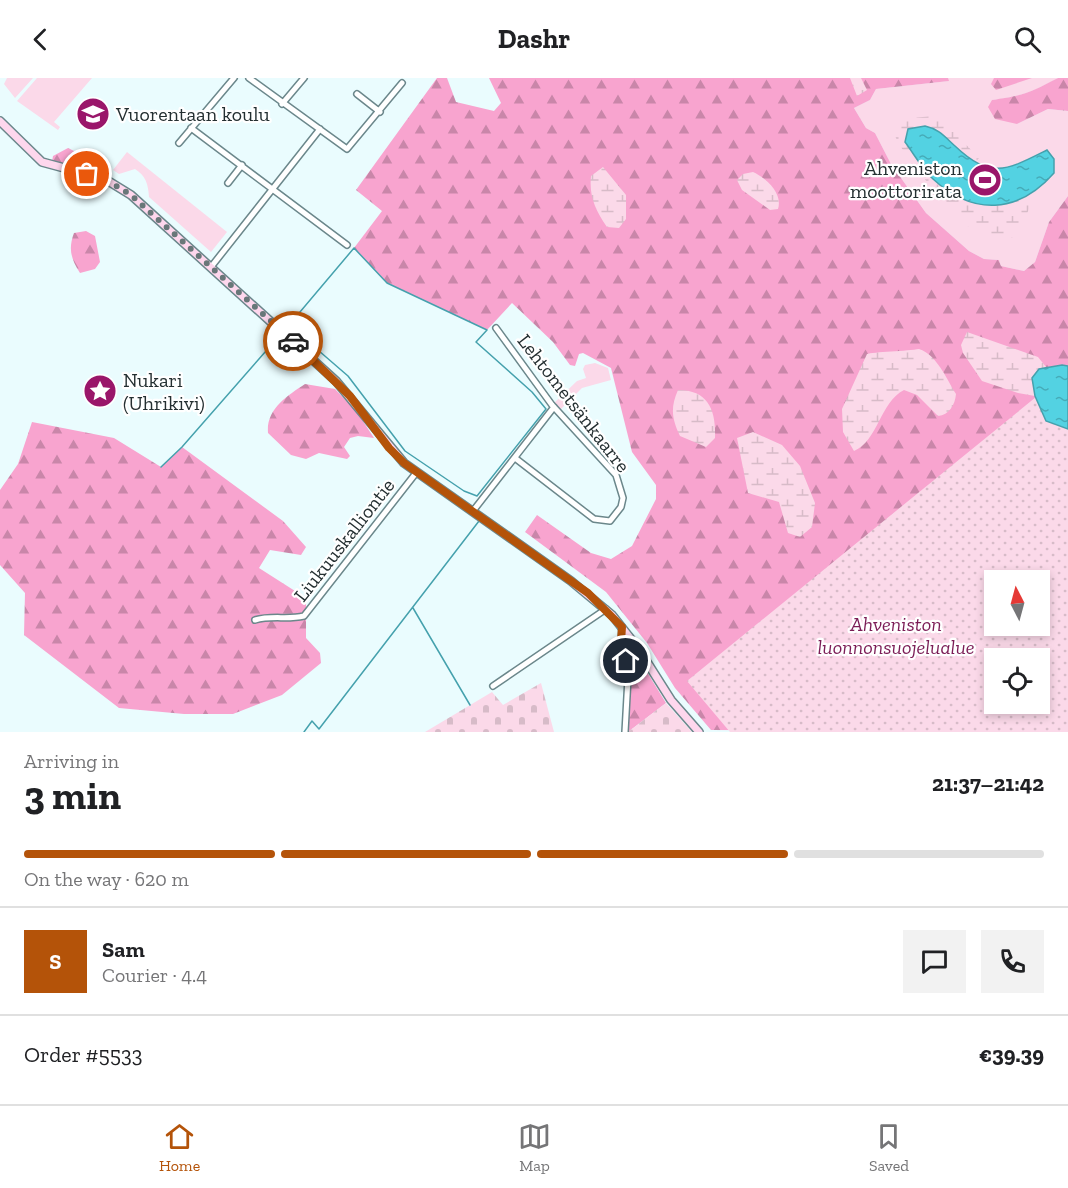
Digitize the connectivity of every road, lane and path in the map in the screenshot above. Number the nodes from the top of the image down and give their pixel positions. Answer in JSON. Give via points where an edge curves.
{"nodes":[{"id":1,"x":234,"y":78,"type":"edge"},
{"id":2,"x":249,"y":78,"type":"edge"},
{"id":3,"x":304,"y":78,"type":"edge"},
{"id":4,"x":402,"y":83,"type":"dead end"},
{"id":5,"x":357,"y":94,"type":"dead end"},
{"id":6,"x":282,"y":104,"type":"junction"},
{"id":7,"x":380,"y":111,"type":"junction"},
{"id":8,"x":0,"y":121,"type":"edge"},
{"id":9,"x":191,"y":128,"type":"junction"},
{"id":10,"x":320,"y":129,"type":"junction"},
{"id":11,"x":179,"y":143,"type":"dead end"},
{"id":12,"x":242,"y":165,"type":"junction"},
{"id":13,"x":228,"y":183,"type":"dead end"},
{"id":14,"x":273,"y":187,"type":"junction"},
{"id":15,"x":347,"y":245,"type":"dead end"},
{"id":16,"x":211,"y":267,"type":"junction"},
{"id":17,"x":496,"y":328,"type":"dead end"},
{"id":18,"x":554,"y":407,"type":"junction"},
{"id":19,"x":515,"y":458,"type":"junction"},
{"id":20,"x":416,"y":473,"type":"junction"},
{"id":21,"x":473,"y":511,"type":"junction"},
{"id":22,"x":606,"y":609,"type":"junction"},
{"id":23,"x":255,"y":620,"type":"dead end"},
{"id":24,"x":622,"y":627,"type":"junction"},
{"id":25,"x":494,"y":686,"type":"dead end"},
{"id":26,"x":625,"y":732,"type":"edge"},
{"id":27,"x":699,"y":732,"type":"edge"}],
"edges":[{"from":1,"to":9,"type":"street"},
{"from":2,"to":6,"type":"street"},
{"from":3,"to":6,"type":"street"},
{"from":4,"to":7,"type":"street"},
{"from":5,"to":7,"type":"street"},
{"from":6,"to":10,"type":"street"},
{"from":7,"to":10,"type":"street","via":[[347,149]]},
{"from":8,"to":16,"type":"main road","via":[[42,162],[118,186]]},
{"from":9,"to":11,"type":"street"},
{"from":9,"to":12,"type":"street"},
{"from":10,"to":14,"type":"street"},
{"from":12,"to":13,"type":"street"},
{"from":12,"to":14,"type":"street"},
{"from":14,"to":15,"type":"street"},
{"from":14,"to":16,"type":"street"},
{"from":16,"to":20,"type":"main road","via":[[336,381],[389,448]]},
{"from":17,"to":18,"type":"street","name":"Lehtometsänkaarre"},
{"from":18,"to":19,"type":"street"},
{"from":18,"to":19,"type":"street","name":"Lehtometsänkaarre","via":[[616,475],[623,498],[616,517],[603,522],[594,519]]},
{"from":19,"to":21,"type":"street"},
{"from":20,"to":21,"type":"main road"},
{"from":20,"to":23,"type":"street","name":"Liukuuskalliontie","via":[[304,616]]},
{"from":21,"to":22,"type":"main road"},
{"from":22,"to":24,"type":"main road"},
{"from":22,"to":25,"type":"street"},
{"from":24,"to":26,"type":"street","via":[[628,678]]},
{"from":24,"to":27,"type":"main road","via":[[671,700]]}]}
